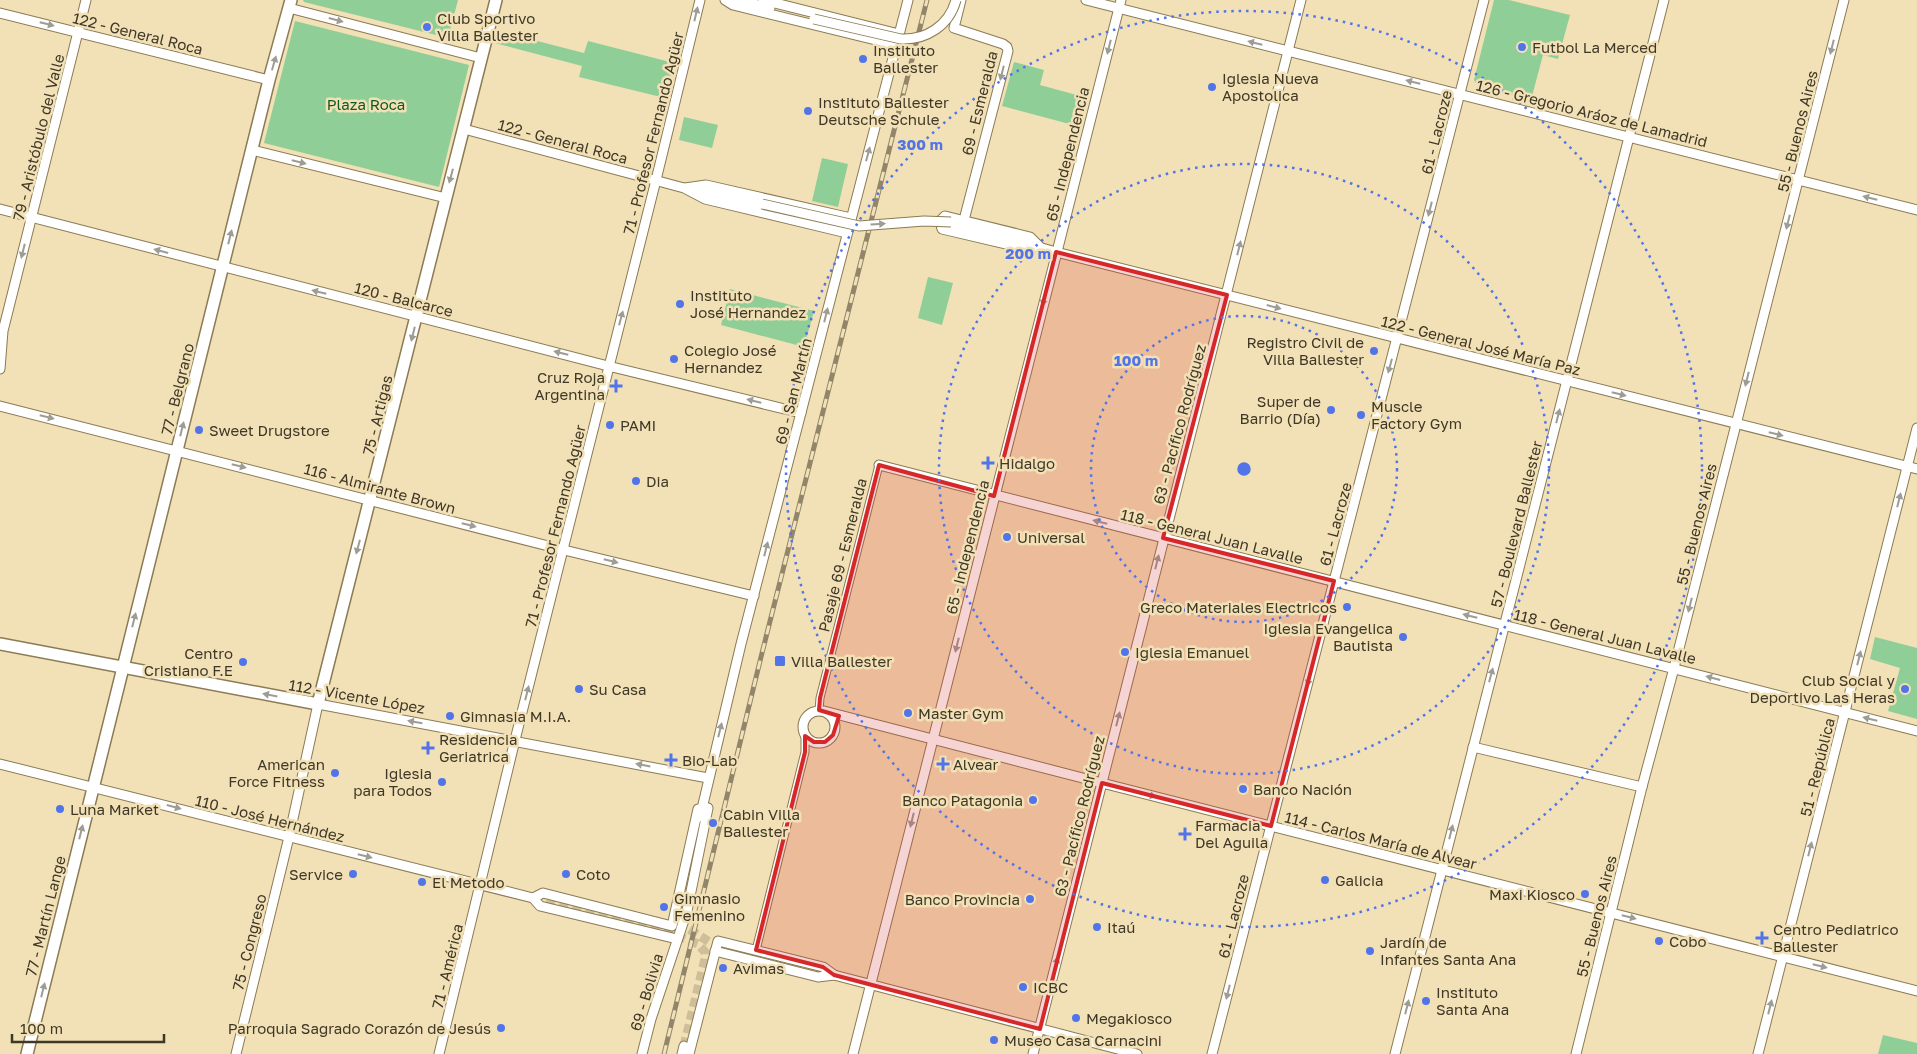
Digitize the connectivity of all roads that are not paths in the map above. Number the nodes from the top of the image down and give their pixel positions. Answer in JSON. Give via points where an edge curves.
{"nodes":[{"id":1,"x":86,"y":0,"type":"edge"},
{"id":2,"x":496,"y":0,"type":"edge"},
{"id":3,"x":700,"y":0,"type":"edge"},
{"id":4,"x":724,"y":0,"type":"edge"},
{"id":5,"x":738,"y":0,"type":"edge"},
{"id":6,"x":763,"y":0,"type":"edge"},
{"id":7,"x":908,"y":0,"type":"edge"},
{"id":8,"x":956,"y":0,"type":"edge"},
{"id":9,"x":961,"y":0,"type":"edge"},
{"id":10,"x":1086,"y":0,"type":"edge"},
{"id":11,"x":1301,"y":0,"type":"edge"},
{"id":12,"x":1484,"y":0,"type":"edge"},
{"id":13,"x":1664,"y":0,"type":"edge"},
{"id":14,"x":1844,"y":0,"type":"edge"},
{"id":15,"x":290,"y":4,"type":"edge"},
{"id":16,"x":1120,"y":4,"type":"edge"},
{"id":17,"x":0,"y":13,"type":"edge"},
{"id":18,"x":78,"y":32,"type":"junction"},
{"id":19,"x":899,"y":34,"type":"junction"},
{"id":20,"x":896,"y":45,"type":"junction"},
{"id":21,"x":1288,"y":51,"type":"junction"},
{"id":22,"x":481,"y":58,"type":"junction"},
{"id":23,"x":269,"y":80,"type":"junction"},
{"id":24,"x":1460,"y":94,"type":"junction"},
{"id":25,"x":464,"y":129,"type":"junction"},
{"id":26,"x":1629,"y":137,"type":"junction"},
{"id":27,"x":252,"y":150,"type":"junction"},
{"id":28,"x":656,"y":180,"type":"junction"},
{"id":29,"x":1799,"y":180,"type":"junction"},
{"id":30,"x":684,"y":188,"type":"junction"},
{"id":31,"x":446,"y":198,"type":"junction"},
{"id":32,"x":0,"y":209,"type":"edge"},
{"id":33,"x":1917,"y":210,"type":"edge"},
{"id":34,"x":32,"y":217,"type":"junction"},
{"id":35,"x":851,"y":218,"type":"junction"},
{"id":36,"x":964,"y":220,"type":"junction"},
{"id":37,"x":847,"y":233,"type":"junction"},
{"id":38,"x":1039,"y":246,"type":"junction"},
{"id":39,"x":1056,"y":252,"type":"junction"},
{"id":40,"x":223,"y":268,"type":"junction"},
{"id":41,"x":1227,"y":295,"type":"junction"},
{"id":42,"x":417,"y":316,"type":"junction"},
{"id":43,"x":2,"y":331,"type":"edge"},
{"id":44,"x":1397,"y":339,"type":"junction"},
{"id":45,"x":608,"y":366,"type":"junction"},
{"id":46,"x":0,"y":368,"type":"edge"},
{"id":47,"x":1567,"y":381,"type":"junction"},
{"id":48,"x":0,"y":406,"type":"edge"},
{"id":49,"x":801,"y":413,"type":"junction"},
{"id":50,"x":1736,"y":424,"type":"junction"},
{"id":51,"x":1917,"y":428,"type":"edge"},
{"id":52,"x":177,"y":450,"type":"junction"},
{"id":53,"x":879,"y":465,"type":"joint"},
{"id":54,"x":1907,"y":466,"type":"junction"},
{"id":55,"x":1917,"y":469,"type":"edge"},
{"id":56,"x":994,"y":496,"type":"junction"},
{"id":57,"x":370,"y":500,"type":"junction"},
{"id":58,"x":1163,"y":538,"type":"junction"},
{"id":59,"x":564,"y":550,"type":"junction"},
{"id":60,"x":1334,"y":581,"type":"junction"},
{"id":61,"x":754,"y":596,"type":"junction"},
{"id":62,"x":1504,"y":624,"type":"junction"},
{"id":63,"x":0,"y":644,"type":"edge"},
{"id":64,"x":122,"y":668,"type":"junction"},
{"id":65,"x":1674,"y":668,"type":"junction"},
{"id":66,"x":318,"y":704,"type":"junction"},
{"id":67,"x":822,"y":710,"type":"junction"},
{"id":68,"x":1845,"y":713,"type":"junction"},
{"id":69,"x":839,"y":716,"type":"junction"},
{"id":70,"x":835,"y":725,"type":"junction"},
{"id":71,"x":1917,"y":731,"type":"edge"},
{"id":72,"x":806,"y":736,"type":"junction"},
{"id":73,"x":933,"y":739,"type":"junction"},
{"id":74,"x":515,"y":740,"type":"junction"},
{"id":75,"x":1472,"y":747,"type":"junction"},
{"id":76,"x":0,"y":764,"type":"edge"},
{"id":77,"x":708,"y":778,"type":"junction"},
{"id":78,"x":1102,"y":783,"type":"junction"},
{"id":79,"x":92,"y":786,"type":"junction"},
{"id":80,"x":706,"y":788,"type":"junction"},
{"id":81,"x":1642,"y":788,"type":"junction"},
{"id":82,"x":700,"y":817,"type":"tunnel mouth"},
{"id":83,"x":1271,"y":826,"type":"junction"},
{"id":84,"x":289,"y":837,"type":"junction"},
{"id":85,"x":1441,"y":870,"type":"junction"},
{"id":86,"x":481,"y":885,"type":"junction"},
{"id":87,"x":533,"y":898,"type":"junction"},
{"id":88,"x":1612,"y":913,"type":"junction"},
{"id":89,"x":672,"y":926,"type":"joint"},
{"id":90,"x":677,"y":939,"type":"junction"},
{"id":91,"x":716,"y":946,"type":"junction"},
{"id":92,"x":756,"y":950,"type":"junction"},
{"id":93,"x":1783,"y":957,"type":"junction"},
{"id":94,"x":834,"y":975,"type":"junction"},
{"id":95,"x":871,"y":985,"type":"junction"},
{"id":96,"x":1917,"y":991,"type":"edge"},
{"id":97,"x":1040,"y":1029,"type":"junction"},
{"id":98,"x":27,"y":1054,"type":"edge"},
{"id":99,"x":236,"y":1054,"type":"edge"},
{"id":100,"x":440,"y":1054,"type":"edge"},
{"id":101,"x":642,"y":1054,"type":"edge"},
{"id":102,"x":690,"y":1054,"type":"edge"},
{"id":103,"x":853,"y":1054,"type":"edge"},
{"id":104,"x":1033,"y":1054,"type":"edge"},
{"id":105,"x":1137,"y":1054,"type":"edge"},
{"id":106,"x":1212,"y":1054,"type":"edge"},
{"id":107,"x":1395,"y":1054,"type":"edge"},
{"id":108,"x":1576,"y":1054,"type":"edge"},
{"id":109,"x":1758,"y":1054,"type":"edge"}],
"edges":[{"from":1,"to":18,"type":"street","name":"79 - Aristóbulo del Valle"},
{"from":2,"to":22,"type":"street","name":"75 - Artigas"},
{"from":28,"to":3,"type":"street","name":"71 - Profesor Fernando Agüer","one_way":true},
{"from":4,"to":20,"type":"street","via":[[733,5]]},
{"from":5,"to":8,"type":"street","bridge":true,"via":[[901,39],[923,37],[934,31],[951,14]]},
{"from":6,"to":19,"type":"street"},
{"from":7,"to":19,"type":"street","name":"69 - San Martín"},
{"from":9,"to":36,"type":"street","name":"69 - Esmeralda","one_way":true,"via":[[954,28],[1003,44],[1008,51]]},
{"from":10,"to":16,"type":"street","name":"126 - Gregorio Aráoz de Lamadrid"},
{"from":11,"to":21,"type":"street","name":"63 - Pacífico Rodríguez"},
{"from":12,"to":24,"type":"street","name":"61 - Lacroze"},
{"from":13,"to":26,"type":"street","name":"57 - Boulevard Ballester"},
{"from":14,"to":29,"type":"street","name":"55 - Buenos Aires","one_way":true},
{"from":15,"to":22,"type":"street","one_way":true},
{"from":23,"to":15,"type":"street","name":"77 - Belgrano","one_way":true},
{"from":21,"to":16,"type":"street","name":"126 - Gregorio Aráoz de Lamadrid","one_way":true},
{"from":16,"to":39,"type":"street","name":"65 - Independencia","one_way":true},
{"from":17,"to":18,"type":"street","name":"122 - General Roca","one_way":true},
{"from":18,"to":23,"type":"street","name":"122 - General Roca"},
{"from":18,"to":34,"type":"street","name":"79 - Aristóbulo del Valle"},
{"from":19,"to":20,"type":"street","name":"69 - San Martín"},
{"from":35,"to":20,"type":"street","name":"69 - San Martín","one_way":true},
{"from":24,"to":21,"type":"street","name":"126 - Gregorio Aráoz de Lamadrid","one_way":true},
{"from":41,"to":21,"type":"street","name":"63 - Pacífico Rodríguez","one_way":true},
{"from":22,"to":25,"type":"street","name":"75 - Artigas"},
{"from":23,"to":27,"type":"street","name":"77 - Belgrano"},
{"from":24,"to":26,"type":"street","name":"126 - Gregorio Aráoz de Lamadrid"},
{"from":24,"to":44,"type":"street","name":"61 - Lacroze","one_way":true},
{"from":25,"to":28,"type":"street","name":"122 - General Roca"},
{"from":25,"to":31,"type":"street","name":"75 - Artigas","one_way":true},
{"from":26,"to":29,"type":"street","name":"126 - Gregorio Aráoz de Lamadrid"},
{"from":26,"to":47,"type":"street","name":"57 - Boulevard Ballester"},
{"from":27,"to":31,"type":"street","one_way":true},
{"from":40,"to":27,"type":"street","name":"77 - Belgrano","one_way":true},
{"from":28,"to":30,"type":"street","name":"122 - General Roca"},
{"from":45,"to":28,"type":"street","name":"71 - Profesor Fernando Agüer","one_way":true},
{"from":33,"to":29,"type":"street","name":"126 - Gregorio Aráoz de Lamadrid","one_way":true},
{"from":29,"to":50,"type":"street","name":"55 - Buenos Aires","one_way":true},
{"from":30,"to":35,"type":"street","name":"122 - General Roca","via":[[706,185]]},
{"from":30,"to":37,"type":"street","name":"122 - General Roca","via":[[705,199]]},
{"from":30,"to":38,"type":"street","name":"122 - General José María Paz","one_way":true,"bridge":true,"via":[[859,226],[951,222]]},
{"from":31,"to":42,"type":"street","name":"75 - Artigas"},
{"from":32,"to":34,"type":"street","name":"120 - Balcarce"},
{"from":40,"to":34,"type":"street","name":"120 - Balcarce","one_way":true},
{"from":34,"to":43,"type":"street","name":"79 - Aristóbulo del Valle","one_way":true},
{"from":35,"to":37,"type":"street","name":"69 - San Martín"},
{"from":36,"to":38,"type":"street","name":"122 - General José María Paz","via":[[1030,237]]},
{"from":36,"to":38,"type":"street","name":"122 - General José María Paz","via":[[945,216],[940,221],[942,229],[1027,249]]},
{"from":49,"to":37,"type":"street","name":"69 - San Martín","one_way":true},
{"from":38,"to":39,"type":"street","name":"122 - General José María Paz"},
{"from":39,"to":41,"type":"street","name":"122 - General José María Paz"},
{"from":39,"to":56,"type":"street","name":"65 - Independencia","one_way":true},
{"from":42,"to":40,"type":"street","name":"120 - Balcarce","one_way":true},
{"from":52,"to":40,"type":"street","name":"77 - Belgrano","one_way":true},
{"from":41,"to":44,"type":"street","name":"122 - General José María Paz","one_way":true},
{"from":41,"to":58,"type":"street","name":"63 - Pacífico Rodríguez"},
{"from":45,"to":42,"type":"street","name":"120 - Balcarce","one_way":true},
{"from":42,"to":57,"type":"street","name":"75 - Artigas","one_way":true},
{"from":43,"to":46,"type":"street","name":"79 - Aristóbulo del Valle"},
{"from":44,"to":47,"type":"street","name":"122 - General José María Paz"},
{"from":44,"to":60,"type":"street","name":"61 - Lacroze","one_way":true},
{"from":49,"to":45,"type":"street","name":"120 - Balcarce","one_way":true},
{"from":45,"to":59,"type":"street","name":"71 - Profesor Fernando Agüer"},
{"from":47,"to":50,"type":"street","name":"122 - General José María Paz","one_way":true},
{"from":62,"to":47,"type":"street","name":"57 - Boulevard Ballester","one_way":true},
{"from":48,"to":52,"type":"street","name":"116 - Almirante Brown","one_way":true},
{"from":61,"to":49,"type":"street","name":"69 - San Martín","one_way":true},
{"from":50,"to":54,"type":"street","name":"122 - General José María Paz","one_way":true},
{"from":50,"to":65,"type":"street","name":"55 - Buenos Aires","one_way":true},
{"from":51,"to":54,"type":"street","name":"51 - República"},
{"from":52,"to":57,"type":"street","name":"116 - Almirante Brown","one_way":true},
{"from":64,"to":52,"type":"street","name":"77 - Belgrano","one_way":true},
{"from":53,"to":56,"type":"street","name":"118 - General Juan Lavalle"},
{"from":53,"to":67,"type":"street","name":"Pasaje 69 - Esmeralda","via":[[823,689]]},
{"from":54,"to":55,"type":"street","name":"122 - General José María Paz"},
{"from":68,"to":54,"type":"street","name":"51 - República","one_way":true},
{"from":58,"to":56,"type":"street","name":"118 - General Juan Lavalle","one_way":true},
{"from":56,"to":73,"type":"street","name":"65 - Independencia","one_way":true},
{"from":57,"to":59,"type":"street","name":"116 - Almirante Brown","one_way":true},
{"from":57,"to":66,"type":"street","name":"75 - Artigas","one_way":true},
{"from":58,"to":60,"type":"street","name":"118 - General Juan Lavalle"},
{"from":78,"to":58,"type":"street","name":"63 - Pacífico Rodríguez","one_way":true},
{"from":59,"to":61,"type":"street","name":"116 - Almirante Brown","one_way":true},
{"from":74,"to":59,"type":"street","name":"71 - Profesor Fernando Agüer","one_way":true},
{"from":62,"to":60,"type":"street","name":"118 - General Juan Lavalle","one_way":true},
{"from":60,"to":83,"type":"street","name":"61 - Lacroze","one_way":true},
{"from":77,"to":61,"type":"street","name":"69 - San Martín","one_way":true},
{"from":62,"to":65,"type":"street","name":"118 - General Juan Lavalle"},
{"from":75,"to":62,"type":"street","name":"57 - Boulevard Ballester","one_way":true},
{"from":63,"to":64,"type":"street","name":"112 - Vicente López"},
{"from":66,"to":64,"type":"street","name":"112 - Vicente López","one_way":true},
{"from":64,"to":79,"type":"street","name":"77 - Belgrano"},
{"from":68,"to":65,"type":"street","name":"118 - General Juan Lavalle","one_way":true},
{"from":65,"to":81,"type":"street","name":"55 - Buenos Aires"},
{"from":74,"to":66,"type":"street","name":"112 - Vicente López","one_way":true},
{"from":66,"to":84,"type":"street","name":"75 - Artigas"},
{"from":67,"to":69,"type":"street","name":"114 - Carlos María de Alvear"},
{"from":67,"to":70,"type":"street","via":[[831,716]]},
{"from":67,"to":72,"type":"street","via":[[806,716],[802,726]]},
{"from":71,"to":68,"type":"street","name":"118 - General Juan Lavalle","one_way":true},
{"from":93,"to":68,"type":"street","name":"51 - República","one_way":true},
{"from":69,"to":70,"type":"street"},
{"from":69,"to":73,"type":"street","name":"114 - Carlos María de Alvear"},
{"from":70,"to":72,"type":"street","via":[[833,735],[825,742],[814,742]]},
{"from":72,"to":92,"type":"street","via":[[805,752]]},
{"from":73,"to":78,"type":"street","name":"114 - Carlos María de Alvear"},
{"from":73,"to":95,"type":"street","name":"65 - Independencia","one_way":true},
{"from":77,"to":74,"type":"street","name":"112 - Vicente López","one_way":true},
{"from":74,"to":86,"type":"street","name":"71 - Profesor Fernando Agüer"},
{"from":75,"to":81,"type":"street"},
{"from":85,"to":75,"type":"street","name":"57 - Boulevard Ballester","one_way":true},
{"from":76,"to":79,"type":"street","name":"110 - José Hernández"},
{"from":77,"to":80,"type":"street","name":"69 - San Martín"},
{"from":78,"to":83,"type":"street","name":"114 - Carlos María de Alvear","one_way":true},
{"from":97,"to":78,"type":"street","name":"63 - Pacífico Rodríguez","one_way":true},
{"from":79,"to":84,"type":"street","name":"110 - José Hernández","one_way":true},
{"from":98,"to":79,"type":"street","name":"77 - Martín Lange","one_way":true},
{"from":80,"to":82,"type":"street","name":"69 - San Martín"},
{"from":80,"to":89,"type":"street","name":"69 - San Martín","via":[[699,801]]},
{"from":80,"to":90,"type":"street","name":"69 - San Martín","via":[[708,805],[688,911]]},
{"from":81,"to":88,"type":"street","name":"55 - Buenos Aires"},
{"from":83,"to":85,"type":"street","name":"114 - Carlos María de Alvear"},
{"from":83,"to":106,"type":"street","name":"61 - Lacroze","one_way":true},
{"from":84,"to":86,"type":"street","name":"110 - José Hernández","one_way":true},
{"from":84,"to":99,"type":"street","name":"75 - Congreso"},
{"from":85,"to":88,"type":"street","name":"114 - Carlos María de Alvear"},
{"from":107,"to":85,"type":"street","name":"57 - Boulevard Ballester","one_way":true},
{"from":86,"to":87,"type":"street","name":"110 - José Hernández"},
{"from":86,"to":100,"type":"street","name":"71 - América"},
{"from":87,"to":89,"type":"street","name":"110 - José Hernández","via":[[543,894]]},
{"from":87,"to":90,"type":"street","name":"110 - José Hernández","via":[[540,906]]},
{"from":88,"to":93,"type":"street","name":"114 - Carlos María de Alvear","one_way":true},
{"from":88,"to":108,"type":"street","name":"55 - Buenos Aires"},
{"from":90,"to":101,"type":"street","name":"69 - Bolivia"},
{"from":91,"to":92,"type":"street"},
{"from":91,"to":94,"type":"street","via":[[818,977]]},
{"from":91,"to":102,"type":"street"},
{"from":92,"to":94,"type":"street","via":[[823,967]]},
{"from":93,"to":96,"type":"street","name":"114 - Carlos María de Alvear","one_way":true},
{"from":109,"to":93,"type":"street","name":"51 - República","one_way":true},
{"from":94,"to":95,"type":"street"},
{"from":95,"to":97,"type":"street"},
{"from":95,"to":103,"type":"street","name":"65 - Independencia"},
{"from":97,"to":104,"type":"street","name":"63 - Pacífico Rodríguez"},
{"from":97,"to":105,"type":"street"}]}
